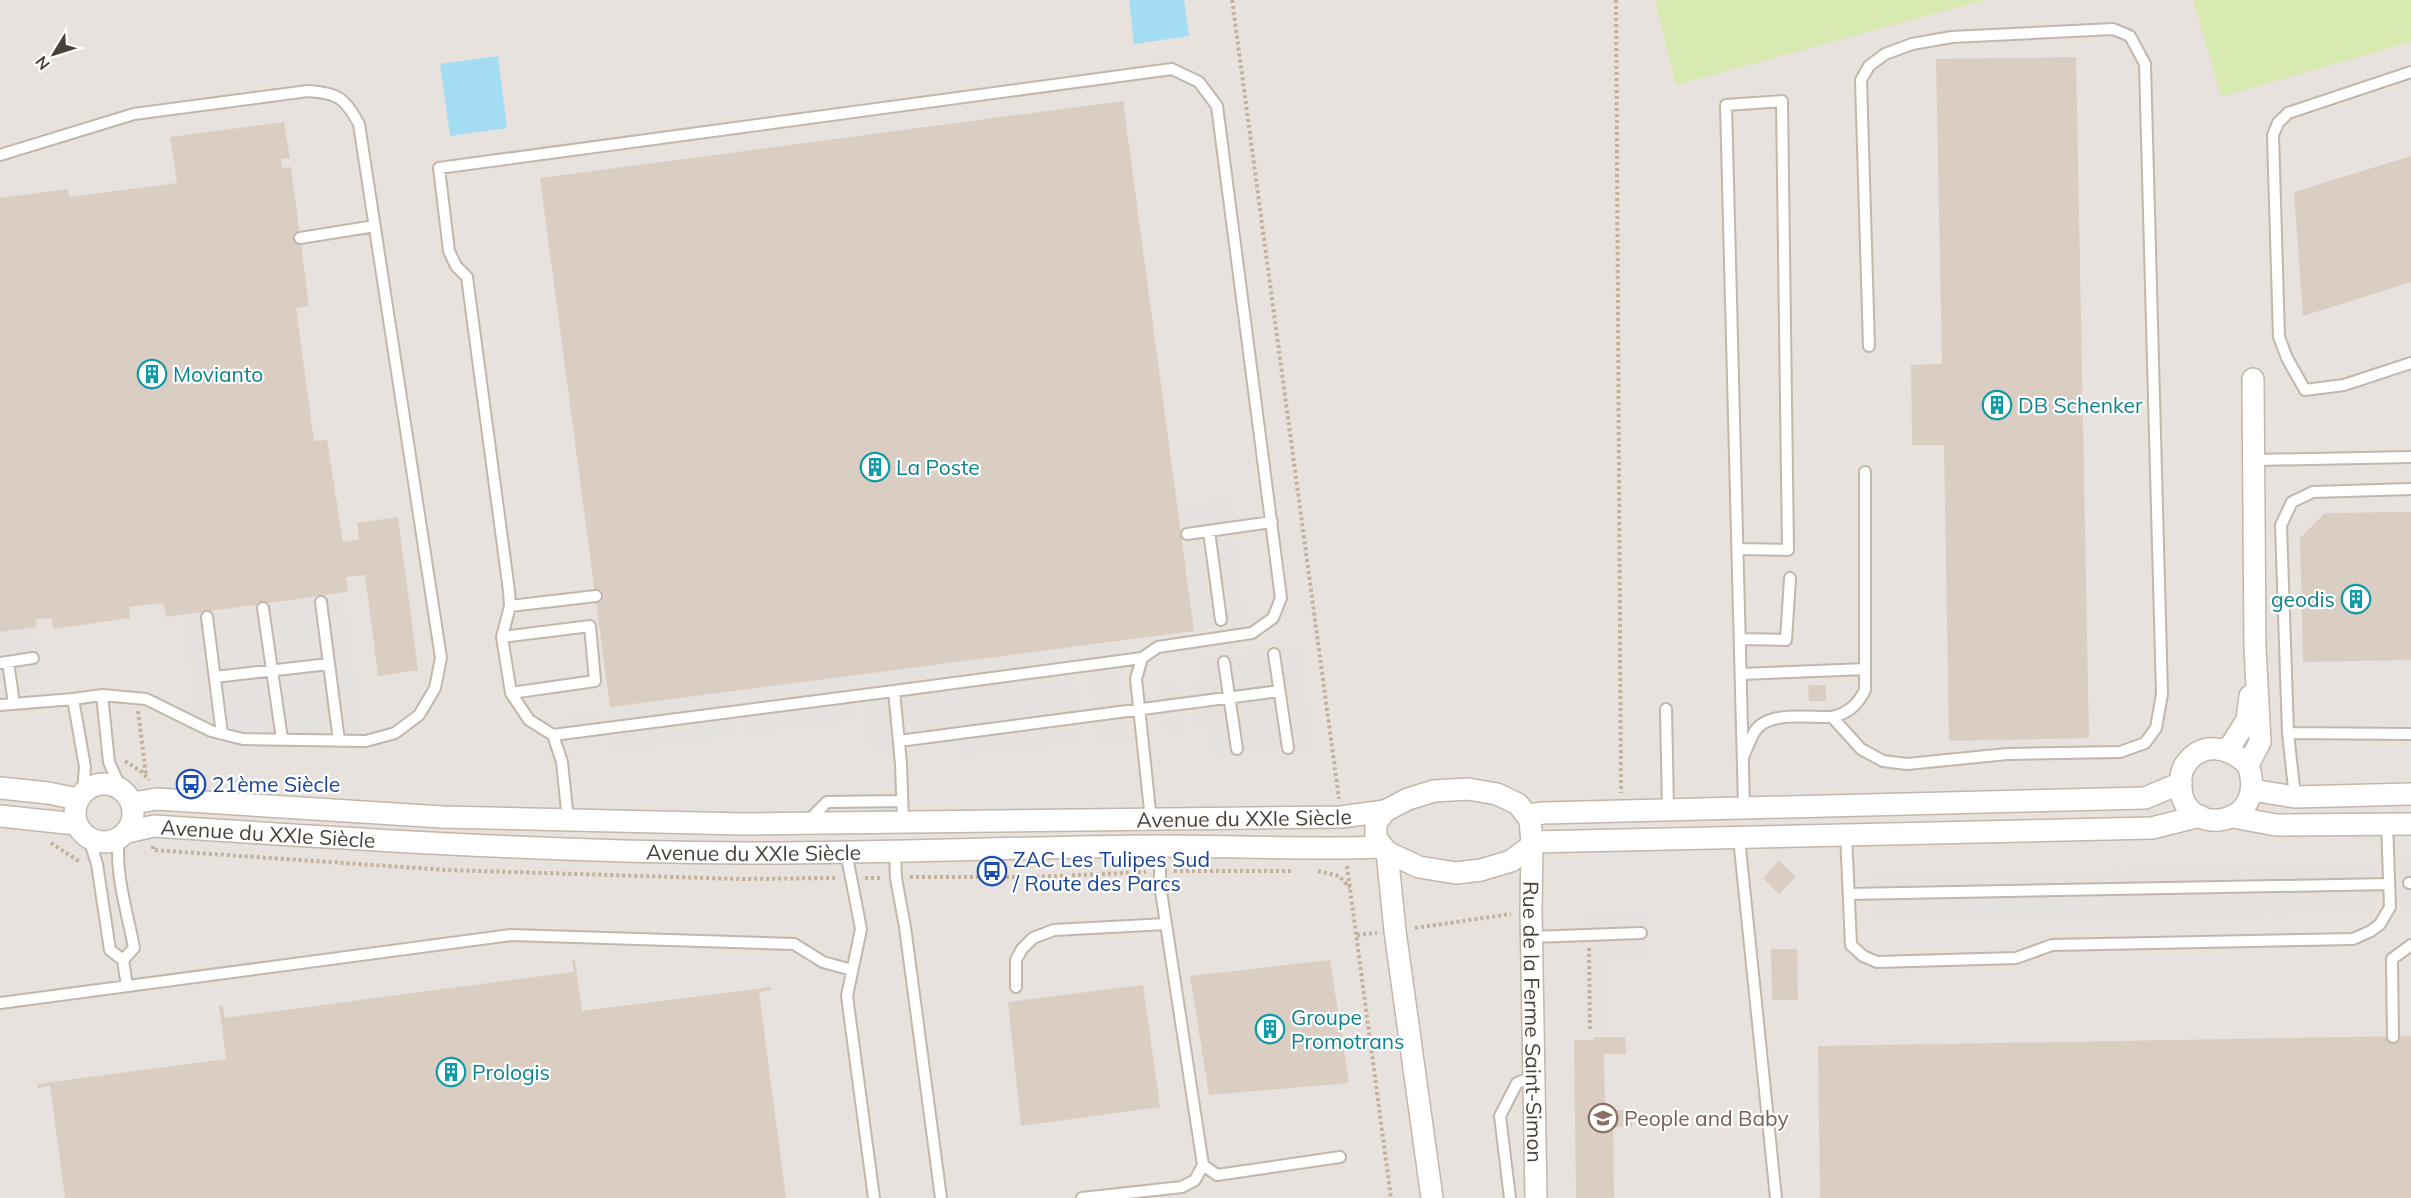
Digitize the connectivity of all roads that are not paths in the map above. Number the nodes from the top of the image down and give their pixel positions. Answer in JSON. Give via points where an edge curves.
{"nodes":[{"id":1,"x":2411,"y":72,"type":"edge"},
{"id":2,"x":0,"y":155,"type":"edge"},
{"id":3,"x":375,"y":226,"type":"junction"},
{"id":4,"x":300,"y":238,"type":"dead end"},
{"id":5,"x":1869,"y":346,"type":"dead end"},
{"id":6,"x":2411,"y":363,"type":"edge"},
{"id":7,"x":2253,"y":379,"type":"dead end"},
{"id":8,"x":2411,"y":457,"type":"edge"},
{"id":9,"x":2255,"y":460,"type":"junction"},
{"id":10,"x":1865,"y":472,"type":"dead end"},
{"id":11,"x":2411,"y":489,"type":"edge"},
{"id":12,"x":1272,"y":522,"type":"junction"},
{"id":13,"x":1209,"y":531,"type":"junction"},
{"id":14,"x":1187,"y":534,"type":"dead end"},
{"id":15,"x":1738,"y":549,"type":"junction"},
{"id":16,"x":1790,"y":578,"type":"dead end"},
{"id":17,"x":596,"y":596,"type":"dead end"},
{"id":18,"x":321,"y":602,"type":"dead end"},
{"id":19,"x":510,"y":606,"type":"junction"},
{"id":20,"x":263,"y":608,"type":"dead end"},
{"id":21,"x":207,"y":617,"type":"dead end"},
{"id":22,"x":1221,"y":620,"type":"dead end"},
{"id":23,"x":502,"y":637,"type":"junction"},
{"id":24,"x":1740,"y":639,"type":"junction"},
{"id":25,"x":2255,"y":648,"type":"junction"},
{"id":26,"x":1275,"y":654,"type":"dead end"},
{"id":27,"x":33,"y":658,"type":"dead end"},
{"id":28,"x":1142,"y":658,"type":"junction"},
{"id":29,"x":4,"y":662,"type":"edge"},
{"id":30,"x":1224,"y":662,"type":"dead end"},
{"id":31,"x":329,"y":664,"type":"junction"},
{"id":32,"x":1865,"y":669,"type":"junction"},
{"id":33,"x":272,"y":670,"type":"junction"},
{"id":34,"x":1741,"y":674,"type":"junction"},
{"id":35,"x":215,"y":677,"type":"junction"},
{"id":36,"x":894,"y":691,"type":"junction"},
{"id":37,"x":1279,"y":691,"type":"junction"},
{"id":38,"x":511,"y":693,"type":"junction"},
{"id":39,"x":102,"y":695,"type":"junction"},
{"id":40,"x":1230,"y":698,"type":"junction"},
{"id":41,"x":74,"y":699,"type":"junction"},
{"id":42,"x":14,"y":704,"type":"junction"},
{"id":43,"x":0,"y":705,"type":"edge"},
{"id":44,"x":1140,"y":709,"type":"junction"},
{"id":45,"x":1666,"y":709,"type":"dead end"},
{"id":46,"x":1832,"y":717,"type":"junction"},
{"id":47,"x":2288,"y":733,"type":"junction"},
{"id":48,"x":222,"y":734,"type":"junction"},
{"id":49,"x":2411,"y":734,"type":"edge"},
{"id":50,"x":553,"y":735,"type":"junction"},
{"id":51,"x":282,"y":739,"type":"junction"},
{"id":52,"x":339,"y":741,"type":"junction"},
{"id":53,"x":899,"y":741,"type":"junction"},
{"id":54,"x":1288,"y":748,"type":"dead end"},
{"id":55,"x":1237,"y":749,"type":"dead end"},
{"id":56,"x":2228,"y":750,"type":"junction"},
{"id":57,"x":1743,"y":757,"type":"junction"},
{"id":58,"x":2248,"y":765,"type":"junction"},
{"id":59,"x":2181,"y":783,"type":"junction"},
{"id":60,"x":0,"y":788,"type":"edge"},
{"id":61,"x":2252,"y":790,"type":"junction"},
{"id":62,"x":2411,"y":794,"type":"edge"},
{"id":63,"x":80,"y":796,"type":"junction"},
{"id":64,"x":126,"y":796,"type":"junction"},
{"id":65,"x":2295,"y":797,"type":"junction"},
{"id":66,"x":902,"y":801,"type":"junction"},
{"id":67,"x":1744,"y":807,"type":"junction"},
{"id":68,"x":1668,"y":809,"type":"junction"},
{"id":69,"x":1385,"y":811,"type":"junction"},
{"id":70,"x":1527,"y":815,"type":"junction"},
{"id":71,"x":0,"y":816,"type":"edge"},
{"id":72,"x":2200,"y":816,"type":"junction"},
{"id":73,"x":2233,"y":817,"type":"junction"},
{"id":74,"x":568,"y":820,"type":"junction"},
{"id":75,"x":1151,"y":820,"type":"junction"},
{"id":76,"x":903,"y":822,"type":"junction"},
{"id":77,"x":806,"y":823,"type":"junction"},
{"id":78,"x":2387,"y":823,"type":"junction"},
{"id":79,"x":2411,"y":824,"type":"edge"},
{"id":80,"x":82,"y":831,"type":"junction"},
{"id":81,"x":1846,"y":833,"type":"junction"},
{"id":82,"x":123,"y":835,"type":"junction"},
{"id":83,"x":1739,"y":838,"type":"junction"},
{"id":84,"x":1532,"y":844,"type":"junction"},
{"id":85,"x":1160,"y":846,"type":"junction"},
{"id":86,"x":1384,"y":849,"type":"junction"},
{"id":87,"x":846,"y":852,"type":"junction"},
{"id":88,"x":894,"y":852,"type":"junction"},
{"id":89,"x":2389,"y":884,"type":"junction"},
{"id":90,"x":1849,"y":894,"type":"junction"},
{"id":91,"x":1166,"y":924,"type":"junction"},
{"id":92,"x":1641,"y":933,"type":"dead end"},
{"id":93,"x":1532,"y":937,"type":"junction"},
{"id":94,"x":2411,"y":945,"type":"edge"},
{"id":95,"x":123,"y":960,"type":"junction"},
{"id":96,"x":852,"y":970,"type":"junction"},
{"id":97,"x":127,"y":986,"type":"junction"},
{"id":98,"x":1016,"y":987,"type":"dead end"},
{"id":99,"x":0,"y":1004,"type":"edge"},
{"id":100,"x":2393,"y":1037,"type":"dead end"},
{"id":101,"x":1534,"y":1076,"type":"junction"},
{"id":102,"x":1340,"y":1157,"type":"dead end"},
{"id":103,"x":1203,"y":1165,"type":"junction"},
{"id":104,"x":874,"y":1198,"type":"edge"},
{"id":105,"x":941,"y":1198,"type":"edge"},
{"id":106,"x":1082,"y":1198,"type":"edge"},
{"id":107,"x":1432,"y":1198,"type":"edge"},
{"id":108,"x":1510,"y":1198,"type":"edge"},
{"id":109,"x":1536,"y":1198,"type":"edge"},
{"id":110,"x":1776,"y":1198,"type":"edge"}],
"edges":[{"from":1,"to":6,"type":"lane","via":[[2288,113],[2273,135],[2279,337],[2306,390],[2344,385]]},
{"from":2,"to":3,"type":"lane","via":[[134,114],[308,91],[331,93],[349,104],[359,124]]},
{"from":3,"to":4,"type":"lane"},
{"from":3,"to":52,"type":"lane","via":[[441,658],[435,688],[419,715],[395,733],[366,741]]},
{"from":5,"to":46,"type":"lane","via":[[1861,81],[1869,66],[1885,54],[1912,44],[1952,37],[2113,28],[2130,36],[2145,64],[2162,694],[2157,728],[2145,743],[2120,752],[2007,754],[1907,764],[1883,761],[1861,749]]},
{"from":7,"to":9,"type":"street"},
{"from":8,"to":9,"type":"lane"},
{"from":9,"to":25,"type":"street"},
{"from":10,"to":32,"type":"lane"},
{"from":11,"to":47,"type":"lane","via":[[2313,492],[2292,502],[2281,525]]},
{"from":12,"to":13,"type":"lane"},
{"from":12,"to":19,"type":"lane","via":[[1217,106],[1199,82],[1172,69],[439,168],[449,251],[467,277]]},
{"from":12,"to":28,"type":"lane","via":[[1281,598],[1273,618],[1252,633],[1158,647]]},
{"from":13,"to":14,"type":"lane"},
{"from":13,"to":22,"type":"lane"},
{"from":15,"to":15,"type":"lane","via":[[1726,105],[1782,101],[1788,550]]},
{"from":15,"to":24,"type":"lane"},
{"from":16,"to":24,"type":"lane","via":[[1786,640]]},
{"from":17,"to":19,"type":"lane"},
{"from":18,"to":31,"type":"lane"},
{"from":19,"to":23,"type":"lane"},
{"from":20,"to":33,"type":"lane"},
{"from":21,"to":35,"type":"lane"},
{"from":23,"to":38,"type":"lane"},
{"from":23,"to":38,"type":"lane","via":[[590,626],[595,681]]},
{"from":24,"to":34,"type":"lane"},
{"from":25,"to":56,"type":"street","via":[[2247,720]]},
{"from":25,"to":58,"type":"street","via":[[2260,742]]},
{"from":26,"to":37,"type":"lane"},
{"from":27,"to":29,"type":"lane"},
{"from":28,"to":36,"type":"lane"},
{"from":28,"to":44,"type":"lane","via":[[1136,679]]},
{"from":29,"to":42,"type":"lane"},
{"from":30,"to":40,"type":"lane"},
{"from":31,"to":33,"type":"lane"},
{"from":31,"to":52,"type":"lane"},
{"from":32,"to":34,"type":"lane"},
{"from":32,"to":46,"type":"lane","via":[[1860,700],[1846,713]]},
{"from":33,"to":35,"type":"lane"},
{"from":33,"to":51,"type":"lane"},
{"from":34,"to":57,"type":"lane"},
{"from":35,"to":48,"type":"lane"},
{"from":36,"to":50,"type":"lane"},
{"from":36,"to":53,"type":"lane"},
{"from":37,"to":40,"type":"lane"},
{"from":37,"to":54,"type":"lane"},
{"from":38,"to":50,"type":"lane","via":[[529,720]]},
{"from":39,"to":41,"type":"lane"},
{"from":39,"to":48,"type":"lane","via":[[146,699]]},
{"from":39,"to":64,"type":"lane","via":[[108,762]]},
{"from":40,"to":44,"type":"lane"},
{"from":40,"to":55,"type":"lane"},
{"from":41,"to":42,"type":"lane"},
{"from":41,"to":63,"type":"lane","via":[[85,767]]},
{"from":42,"to":43,"type":"lane"},
{"from":44,"to":53,"type":"lane"},
{"from":44,"to":75,"type":"lane"},
{"from":45,"to":68,"type":"lane"},
{"from":46,"to":57,"type":"lane","via":[[1777,718],[1766,722],[1756,730]]},
{"from":47,"to":49,"type":"lane"},
{"from":47,"to":65,"type":"lane"},
{"from":48,"to":51,"type":"lane","via":[[243,739]]},
{"from":50,"to":74,"type":"lane","via":[[562,762]]},
{"from":51,"to":52,"type":"lane"},
{"from":53,"to":66,"type":"lane"},
{"from":56,"to":58,"type":"street"},
{"from":56,"to":59,"type":"street","via":[[2208,749],[2195,755],[2185,766]]},
{"from":57,"to":67,"type":"lane"},
{"from":58,"to":61,"type":"street"},
{"from":59,"to":67,"type":"street","via":[[2145,798]]},
{"from":59,"to":72,"type":"street","via":[[2186,804]]},
{"from":60,"to":63,"type":"street"},
{"from":61,"to":65,"type":"street"},
{"from":61,"to":73,"type":"street","via":[[2245,807]]},
{"from":62,"to":65,"type":"street"},
{"from":63,"to":64,"type":"street","via":[[97,784],[114,785]]},
{"from":63,"to":80,"type":"street","via":[[75,807]]},
{"from":64,"to":74,"type":"street","name":"Avenue du XXIe Siècle"},
{"from":64,"to":82,"type":"street","via":[[133,818]]},
{"from":66,"to":76,"type":"lane"},
{"from":66,"to":77,"type":"lane","via":[[827,802]]},
{"from":67,"to":68,"type":"street"},
{"from":68,"to":70,"type":"street"},
{"from":69,"to":70,"type":"street","name":"Avenue du XXIe Siècle","via":[[1434,791],[1468,789],[1497,794],[1518,804]]},
{"from":69,"to":75,"type":"street","name":"Avenue du XXIe Siècle","via":[[1341,817]]},
{"from":69,"to":86,"type":"street","via":[[1376,823],[1376,838]]},
{"from":70,"to":84,"type":"street","name":"Rue de la Ferme Saint-Simon"},
{"from":71,"to":80,"type":"street"},
{"from":72,"to":73,"type":"street","via":[[2219,821]]},
{"from":72,"to":81,"type":"street","via":[[2152,828]]},
{"from":73,"to":78,"type":"street","via":[[2276,825]]},
{"from":74,"to":77,"type":"street","name":"Avenue du XXIe Siècle"},
{"from":75,"to":76,"type":"street","name":"Avenue du XXIe Siècle"},
{"from":76,"to":77,"type":"street","name":"Avenue du XXIe Siècle"},
{"from":78,"to":79,"type":"street"},
{"from":78,"to":89,"type":"lane"},
{"from":80,"to":82,"type":"street","via":[[104,843]]},
{"from":80,"to":95,"type":"lane","via":[[97,864],[110,950]]},
{"from":81,"to":83,"type":"street"},
{"from":81,"to":90,"type":"lane"},
{"from":82,"to":87,"type":"street","name":"Avenue du XXIe Siècle","via":[[154,826],[444,845]]},
{"from":82,"to":95,"type":"lane","via":[[118,848],[134,948]]},
{"from":83,"to":84,"type":"street"},
{"from":83,"to":110,"type":"lane"},
{"from":84,"to":86,"type":"street","via":[[1511,861],[1456,873],[1419,867]]},
{"from":84,"to":93,"type":"street","name":"Rue de la Ferme Saint-Simon"},
{"from":85,"to":86,"type":"street","name":"Avenue du XXIe Siècle"},
{"from":85,"to":88,"type":"street","name":"Avenue du XXIe Siècle"},
{"from":85,"to":91,"type":"lane"},
{"from":86,"to":107,"type":"street"},
{"from":87,"to":88,"type":"street","name":"Avenue du XXIe Siècle"},
{"from":87,"to":96,"type":"lane","via":[[861,929]]},
{"from":88,"to":105,"type":"lane"},
{"from":89,"to":90,"type":"lane"},
{"from":89,"to":90,"type":"lane","via":[[2390,907],[2380,924],[2353,939],[2052,945],[2016,958],[1877,962],[1851,945]]},
{"from":91,"to":98,"type":"lane","via":[[1054,930],[1033,938],[1016,960]]},
{"from":91,"to":103,"type":"lane"},
{"from":92,"to":93,"type":"lane"},
{"from":93,"to":101,"type":"street","name":"Rue de la Ferme Saint-Simon"},
{"from":94,"to":100,"type":"lane","via":[[2392,959]]},
{"from":95,"to":97,"type":"lane"},
{"from":96,"to":97,"type":"lane","via":[[823,962],[794,944],[511,935]]},
{"from":96,"to":104,"type":"lane","via":[[847,996]]},
{"from":97,"to":99,"type":"lane"},
{"from":101,"to":108,"type":"lane","via":[[1517,1083],[1500,1116]]},
{"from":101,"to":109,"type":"street","name":"Rue de la Ferme Saint-Simon"},
{"from":102,"to":103,"type":"lane","via":[[1217,1175]]},
{"from":103,"to":106,"type":"lane","via":[[1195,1180],[1182,1187]]}]}
